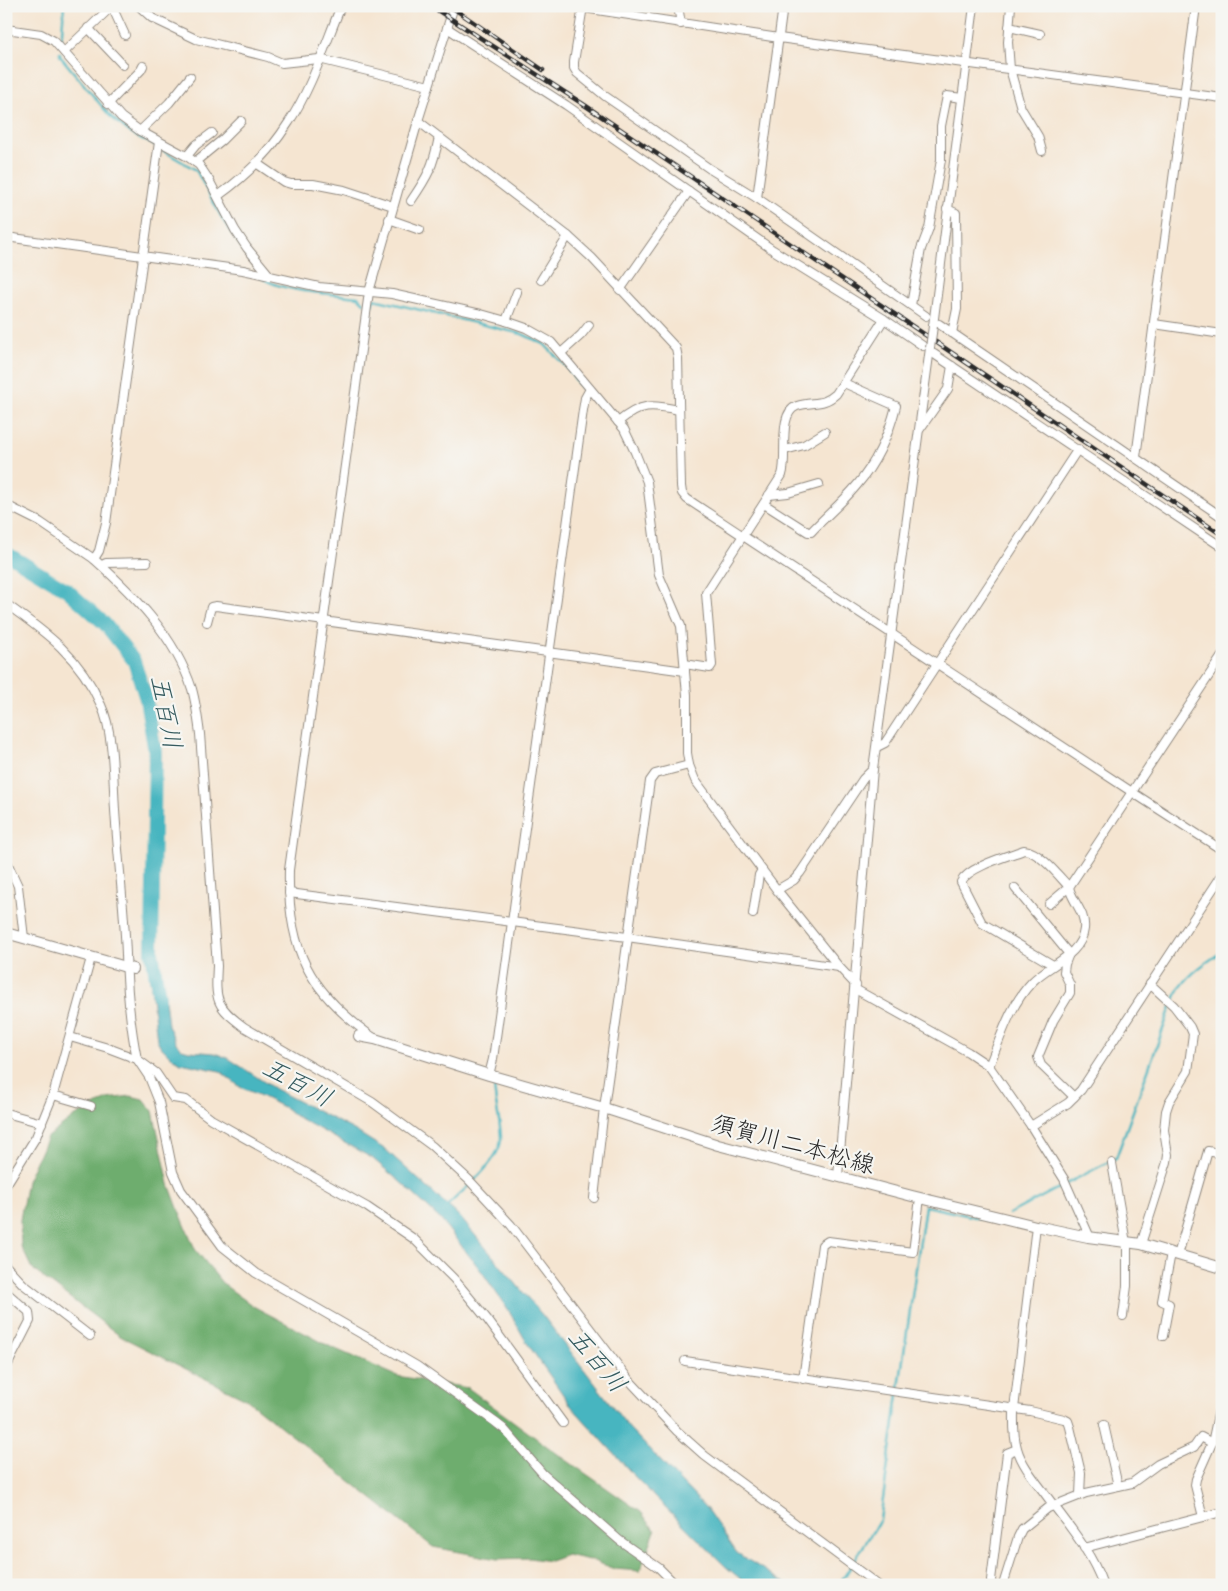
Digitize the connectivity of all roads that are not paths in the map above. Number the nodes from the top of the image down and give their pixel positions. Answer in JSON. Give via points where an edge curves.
{"nodes":[{"id":1,"x":139,"y":6,"type":"edge"},
{"id":2,"x":341,"y":6,"type":"edge"},
{"id":3,"x":454,"y":6,"type":"edge"},
{"id":4,"x":572,"y":6,"type":"edge"},
{"id":5,"x":678,"y":6,"type":"edge"},
{"id":6,"x":783,"y":6,"type":"edge"},
{"id":7,"x":974,"y":6,"type":"edge"},
{"id":8,"x":1011,"y":6,"type":"edge"},
{"id":9,"x":1196,"y":6,"type":"edge"},
{"id":10,"x":111,"y":7,"type":"edge"},
{"id":11,"x":583,"y":7,"type":"edge"},
{"id":12,"x":681,"y":24,"type":"junction"},
{"id":13,"x":1009,"y":27,"type":"junction"},
{"id":14,"x":88,"y":28,"type":"junction"},
{"id":15,"x":447,"y":28,"type":"junction"},
{"id":16,"x":6,"y":29,"type":"edge"},
{"id":17,"x":1040,"y":34,"type":"dead end"},
{"id":18,"x":125,"y":35,"type":"dead end"},
{"id":19,"x":779,"y":38,"type":"junction"},
{"id":20,"x":63,"y":51,"type":"junction"},
{"id":21,"x":319,"y":60,"type":"junction"},
{"id":22,"x":966,"y":64,"type":"junction"},
{"id":23,"x":123,"y":65,"type":"dead end"},
{"id":24,"x":143,"y":66,"type":"dead end"},
{"id":25,"x":1010,"y":69,"type":"junction"},
{"id":26,"x":190,"y":77,"type":"dead end"},
{"id":27,"x":429,"y":86,"type":"junction"},
{"id":28,"x":1185,"y":93,"type":"junction"},
{"id":29,"x":962,"y":98,"type":"junction"},
{"id":30,"x":1222,"y":98,"type":"edge"},
{"id":31,"x":108,"y":104,"type":"junction"},
{"id":32,"x":241,"y":121,"type":"dead end"},
{"id":33,"x":418,"y":121,"type":"junction"},
{"id":34,"x":140,"y":131,"type":"junction"},
{"id":35,"x":212,"y":133,"type":"dead end"},
{"id":36,"x":440,"y":137,"type":"junction"},
{"id":37,"x":159,"y":142,"type":"junction"},
{"id":38,"x":1042,"y":151,"type":"dead end"},
{"id":39,"x":187,"y":156,"type":"junction"},
{"id":40,"x":195,"y":162,"type":"junction"},
{"id":41,"x":256,"y":163,"type":"junction"},
{"id":42,"x":689,"y":191,"type":"junction"},
{"id":43,"x":218,"y":196,"type":"junction"},
{"id":44,"x":757,"y":198,"type":"junction"},
{"id":45,"x":411,"y":200,"type":"dead end"},
{"id":46,"x":393,"y":206,"type":"junction"},
{"id":47,"x":948,"y":209,"type":"junction"},
{"id":48,"x":389,"y":219,"type":"junction"},
{"id":49,"x":420,"y":230,"type":"dead end"},
{"id":50,"x":568,"y":236,"type":"junction"},
{"id":51,"x":6,"y":237,"type":"edge"},
{"id":52,"x":143,"y":256,"type":"junction"},
{"id":53,"x":270,"y":276,"type":"junction"},
{"id":54,"x":541,"y":280,"type":"dead end"},
{"id":55,"x":620,"y":290,"type":"junction"},
{"id":56,"x":369,"y":292,"type":"junction"},
{"id":57,"x":517,"y":292,"type":"dead end"},
{"id":58,"x":911,"y":305,"type":"junction"},
{"id":59,"x":926,"y":316,"type":"dead end"},
{"id":60,"x":884,"y":319,"type":"junction"},
{"id":61,"x":506,"y":321,"type":"junction"},
{"id":62,"x":1154,"y":324,"type":"junction"},
{"id":63,"x":589,"y":325,"type":"dead end"},
{"id":64,"x":936,"y":325,"type":"junction"},
{"id":65,"x":952,"y":333,"type":"junction"},
{"id":66,"x":1222,"y":334,"type":"edge"},
{"id":67,"x":929,"y":349,"type":"junction"},
{"id":68,"x":561,"y":353,"type":"junction"},
{"id":69,"x":952,"y":366,"type":"junction"},
{"id":70,"x":844,"y":383,"type":"junction"},
{"id":71,"x":590,"y":389,"type":"junction"},
{"id":72,"x":679,"y":410,"type":"junction"},
{"id":73,"x":618,"y":422,"type":"junction"},
{"id":74,"x":919,"y":430,"type":"junction"},
{"id":75,"x":825,"y":432,"type":"dead end"},
{"id":76,"x":1078,"y":449,"type":"junction"},
{"id":77,"x":785,"y":450,"type":"junction"},
{"id":78,"x":1136,"y":457,"type":"junction"},
{"id":79,"x":819,"y":484,"type":"dead end"},
{"id":80,"x":769,"y":495,"type":"junction"},
{"id":81,"x":764,"y":504,"type":"junction"},
{"id":82,"x":6,"y":506,"type":"edge"},
{"id":83,"x":1222,"y":517,"type":"edge"},
{"id":84,"x":742,"y":536,"type":"junction"},
{"id":85,"x":1222,"y":547,"type":"edge"},
{"id":86,"x":94,"y":559,"type":"junction"},
{"id":87,"x":147,"y":562,"type":"dead end"},
{"id":88,"x":102,"y":565,"type":"junction"},
{"id":89,"x":6,"y":604,"type":"edge"},
{"id":90,"x":207,"y":622,"type":"dead end"},
{"id":91,"x":323,"y":622,"type":"junction"},
{"id":92,"x":891,"y":633,"type":"junction"},
{"id":93,"x":550,"y":652,"type":"junction"},
{"id":94,"x":1222,"y":656,"type":"edge"},
{"id":95,"x":938,"y":664,"type":"junction"},
{"id":96,"x":685,"y":667,"type":"junction"},
{"id":97,"x":876,"y":747,"type":"junction"},
{"id":98,"x":689,"y":765,"type":"junction"},
{"id":99,"x":873,"y":770,"type":"junction"},
{"id":100,"x":1132,"y":792,"type":"junction"},
{"id":101,"x":1222,"y":850,"type":"edge"},
{"id":102,"x":6,"y":860,"type":"edge"},
{"id":103,"x":762,"y":870,"type":"junction"},
{"id":104,"x":1222,"y":875,"type":"edge"},
{"id":105,"x":1069,"y":887,"type":"junction"},
{"id":106,"x":1015,"y":888,"type":"dead end"},
{"id":107,"x":777,"y":890,"type":"junction"},
{"id":108,"x":289,"y":893,"type":"junction"},
{"id":109,"x":1049,"y":904,"type":"dead end"},
{"id":110,"x":753,"y":914,"type":"dead end"},
{"id":111,"x":511,"y":922,"type":"junction"},
{"id":112,"x":6,"y":933,"type":"edge"},
{"id":113,"x":627,"y":937,"type":"junction"},
{"id":114,"x":24,"y":938,"type":"junction"},
{"id":115,"x":1069,"y":954,"type":"junction"},
{"id":116,"x":92,"y":958,"type":"junction"},
{"id":117,"x":1053,"y":966,"type":"junction"},
{"id":118,"x":839,"y":967,"type":"junction"},
{"id":119,"x":129,"y":968,"type":"junction"},
{"id":120,"x":1150,"y":984,"type":"junction"},
{"id":121,"x":855,"y":987,"type":"junction"},
{"id":122,"x":359,"y":1036,"type":"dead end"},
{"id":123,"x":70,"y":1037,"type":"junction"},
{"id":124,"x":375,"y":1039,"type":"junction"},
{"id":125,"x":137,"y":1059,"type":"junction"},
{"id":126,"x":989,"y":1066,"type":"junction"},
{"id":127,"x":489,"y":1075,"type":"junction"},
{"id":128,"x":53,"y":1095,"type":"junction"},
{"id":129,"x":1074,"y":1097,"type":"junction"},
{"id":130,"x":91,"y":1106,"type":"dead end"},
{"id":131,"x":604,"y":1108,"type":"junction"},
{"id":132,"x":6,"y":1113,"type":"edge"},
{"id":133,"x":42,"y":1123,"type":"junction"},
{"id":134,"x":1031,"y":1126,"type":"junction"},
{"id":135,"x":1222,"y":1154,"type":"edge"},
{"id":136,"x":1112,"y":1163,"type":"dead end"},
{"id":137,"x":838,"y":1176,"type":"junction"},
{"id":138,"x":6,"y":1184,"type":"edge"},
{"id":139,"x":594,"y":1198,"type":"dead end"},
{"id":140,"x":920,"y":1198,"type":"junction"},
{"id":141,"x":1036,"y":1226,"type":"junction"},
{"id":142,"x":1088,"y":1237,"type":"junction"},
{"id":143,"x":1126,"y":1243,"type":"junction"},
{"id":144,"x":1141,"y":1244,"type":"junction"},
{"id":145,"x":1174,"y":1254,"type":"junction"},
{"id":146,"x":6,"y":1266,"type":"edge"},
{"id":147,"x":1222,"y":1268,"type":"edge"},
{"id":148,"x":6,"y":1292,"type":"edge"},
{"id":149,"x":1123,"y":1316,"type":"dead end"},
{"id":150,"x":90,"y":1336,"type":"dead end"},
{"id":151,"x":1163,"y":1336,"type":"dead end"},
{"id":152,"x":685,"y":1362,"type":"dead end"},
{"id":153,"x":6,"y":1368,"type":"edge"},
{"id":154,"x":804,"y":1379,"type":"junction"},
{"id":155,"x":1222,"y":1396,"type":"edge"},
{"id":156,"x":1014,"y":1409,"type":"junction"},
{"id":157,"x":563,"y":1423,"type":"dead end"},
{"id":158,"x":1104,"y":1425,"type":"dead end"},
{"id":159,"x":1219,"y":1425,"type":"edge"},
{"id":160,"x":1212,"y":1443,"type":"junction"},
{"id":161,"x":1017,"y":1449,"type":"junction"},
{"id":162,"x":1118,"y":1486,"type":"junction"},
{"id":163,"x":1080,"y":1495,"type":"junction"},
{"id":164,"x":1054,"y":1506,"type":"junction"},
{"id":165,"x":1222,"y":1512,"type":"edge"},
{"id":166,"x":1203,"y":1517,"type":"junction"},
{"id":167,"x":1084,"y":1548,"type":"junction"},
{"id":168,"x":674,"y":1585,"type":"edge"},
{"id":169,"x":878,"y":1585,"type":"edge"},
{"id":170,"x":992,"y":1585,"type":"edge"},
{"id":171,"x":1003,"y":1585,"type":"edge"},
{"id":172,"x":1102,"y":1585,"type":"edge"}],
"edges":[{"from":1,"to":21,"type":"street","via":[[152,18],[196,40],[282,63]]},
{"from":2,"to":21,"type":"street"},
{"from":3,"to":15,"type":"street"},
{"from":4,"to":11,"type":"street"},
{"from":5,"to":12,"type":"street"},
{"from":6,"to":19,"type":"street"},
{"from":7,"to":22,"type":"street"},
{"from":8,"to":13,"type":"street"},
{"from":9,"to":28,"type":"street"},
{"from":10,"to":14,"type":"street"},
{"from":10,"to":18,"type":"street"},
{"from":11,"to":12,"type":"street"},
{"from":11,"to":44,"type":"street","via":[[574,62],[577,73],[710,169]]},
{"from":12,"to":19,"type":"street"},
{"from":13,"to":17,"type":"street"},
{"from":13,"to":25,"type":"street"},
{"from":14,"to":20,"type":"street"},
{"from":14,"to":23,"type":"street"},
{"from":15,"to":27,"type":"street"},
{"from":15,"to":42,"type":"street","via":[[566,105]]},
{"from":16,"to":20,"type":"street","via":[[41,34]]},
{"from":19,"to":22,"type":"street"},
{"from":19,"to":44,"type":"street"},
{"from":20,"to":31,"type":"street"},
{"from":21,"to":27,"type":"street"},
{"from":21,"to":41,"type":"street","via":[[290,120]]},
{"from":22,"to":25,"type":"street"},
{"from":22,"to":29,"type":"street"},
{"from":24,"to":31,"type":"street"},
{"from":25,"to":28,"type":"street"},
{"from":25,"to":38,"type":"street","via":[[1021,108],[1038,136]]},
{"from":26,"to":34,"type":"street"},
{"from":27,"to":33,"type":"street"},
{"from":28,"to":30,"type":"street"},
{"from":28,"to":62,"type":"street"},
{"from":29,"to":47,"type":"street"},
{"from":29,"to":58,"type":"street","via":[[947,96],[941,126],[941,160]]},
{"from":31,"to":34,"type":"street"},
{"from":32,"to":40,"type":"street"},
{"from":33,"to":36,"type":"street"},
{"from":33,"to":46,"type":"street"},
{"from":34,"to":37,"type":"street"},
{"from":35,"to":39,"type":"street"},
{"from":36,"to":45,"type":"street","via":[[429,174]]},
{"from":36,"to":50,"type":"street"},
{"from":37,"to":39,"type":"street"},
{"from":37,"to":52,"type":"street"},
{"from":39,"to":40,"type":"street"},
{"from":40,"to":43,"type":"street","via":[[205,172]]},
{"from":41,"to":43,"type":"street"},
{"from":41,"to":46,"type":"street","via":[[284,182],[344,190]]},
{"from":42,"to":55,"type":"street"},
{"from":42,"to":60,"type":"street","via":[[773,250]]},
{"from":43,"to":53,"type":"street","via":[[239,236]]},
{"from":44,"to":58,"type":"street"},
{"from":46,"to":48,"type":"street"},
{"from":47,"to":64,"type":"street"},
{"from":47,"to":65,"type":"street","via":[[956,213],[957,309]]},
{"from":48,"to":49,"type":"street"},
{"from":48,"to":56,"type":"street"},
{"from":50,"to":54,"type":"street"},
{"from":50,"to":55,"type":"street"},
{"from":51,"to":52,"type":"street"},
{"from":52,"to":53,"type":"street"},
{"from":52,"to":86,"type":"street","via":[[106,524]]},
{"from":53,"to":56,"type":"street","via":[[318,287]]},
{"from":55,"to":72,"type":"street","via":[[676,348]]},
{"from":56,"to":61,"type":"street","via":[[392,294]]},
{"from":56,"to":91,"type":"street"},
{"from":57,"to":61,"type":"street"},
{"from":58,"to":59,"type":"street"},
{"from":60,"to":67,"type":"street"},
{"from":60,"to":70,"type":"street"},
{"from":61,"to":68,"type":"street","via":[[540,334]]},
{"from":62,"to":66,"type":"street"},
{"from":62,"to":78,"type":"street"},
{"from":63,"to":68,"type":"street"},
{"from":64,"to":65,"type":"street"},
{"from":64,"to":67,"type":"street","bridge":true},
{"from":65,"to":78,"type":"street"},
{"from":67,"to":69,"type":"street"},
{"from":67,"to":74,"type":"street"},
{"from":68,"to":71,"type":"street"},
{"from":69,"to":74,"type":"street","via":[[948,389]]},
{"from":69,"to":76,"type":"street"},
{"from":70,"to":77,"type":"street","via":[[829,401],[797,406],[790,412],[785,422]]},
{"from":70,"to":81,"type":"street","via":[[896,406],[882,447],[864,476],[811,532]]},
{"from":71,"to":73,"type":"street"},
{"from":71,"to":93,"type":"street","via":[[583,410]]},
{"from":72,"to":73,"type":"street","via":[[651,405]]},
{"from":72,"to":84,"type":"street","via":[[682,493]]},
{"from":73,"to":96,"type":"street","via":[[630,440],[647,482],[657,568],[682,626]]},
{"from":74,"to":92,"type":"street"},
{"from":75,"to":77,"type":"street","via":[[804,445]]},
{"from":76,"to":85,"type":"street"},
{"from":76,"to":95,"type":"street"},
{"from":77,"to":80,"type":"street","via":[[782,476]]},
{"from":78,"to":83,"type":"street"},
{"from":79,"to":80,"type":"street"},
{"from":80,"to":81,"type":"street"},
{"from":81,"to":84,"type":"street"},
{"from":82,"to":86,"type":"street","via":[[40,522]]},
{"from":84,"to":92,"type":"street"},
{"from":84,"to":96,"type":"street","via":[[706,594],[712,665],[710,668]]},
{"from":86,"to":88,"type":"street"},
{"from":87,"to":88,"type":"street"},
{"from":88,"to":169,"type":"street","via":[[161,630],[178,656],[192,690],[199,727],[217,966],[216,992],[228,1015],[372,1102],[432,1146],[512,1225],[629,1380],[677,1431],[712,1461]]},
{"from":89,"to":119,"type":"street","via":[[62,646],[102,706],[112,761]]},
{"from":90,"to":91,"type":"street","via":[[211,607],[216,606]]},
{"from":91,"to":93,"type":"street"},
{"from":91,"to":108,"type":"street","via":[[292,843]]},
{"from":92,"to":95,"type":"street"},
{"from":92,"to":97,"type":"street"},
{"from":93,"to":96,"type":"street"},
{"from":93,"to":111,"type":"street"},
{"from":94,"to":100,"type":"street"},
{"from":95,"to":97,"type":"street","via":[[885,743]]},
{"from":95,"to":100,"type":"street"},
{"from":96,"to":98,"type":"street"},
{"from":97,"to":99,"type":"street"},
{"from":98,"to":103,"type":"street","via":[[694,780]]},
{"from":98,"to":113,"type":"street","via":[[658,773],[650,781]]},
{"from":99,"to":107,"type":"street","via":[[863,779],[800,873]]},
{"from":99,"to":121,"type":"street"},
{"from":100,"to":101,"type":"street"},
{"from":100,"to":105,"type":"street"},
{"from":102,"to":114,"type":"street","via":[[18,886]]},
{"from":103,"to":107,"type":"street"},
{"from":103,"to":110,"type":"street"},
{"from":104,"to":120,"type":"street"},
{"from":105,"to":109,"type":"street"},
{"from":105,"to":115,"type":"street","via":[[1083,914],[1084,932]]},
{"from":105,"to":117,"type":"street","via":[[1043,860],[1026,850],[979,868],[961,882],[982,923]]},
{"from":106,"to":115,"type":"street"},
{"from":107,"to":118,"type":"street"},
{"from":108,"to":111,"type":"street"},
{"from":108,"to":124,"type":"street","via":[[293,931],[311,975],[336,1007]]},
{"from":111,"to":113,"type":"street"},
{"from":111,"to":127,"type":"street"},
{"from":112,"to":114,"type":"main road"},
{"from":113,"to":118,"type":"street"},
{"from":113,"to":131,"type":"street"},
{"from":114,"to":116,"type":"main road"},
{"from":115,"to":117,"type":"street"},
{"from":115,"to":129,"type":"street","via":[[1064,972],[1070,994],[1053,1021],[1038,1057],[1041,1065]]},
{"from":116,"to":119,"type":"main road"},
{"from":116,"to":123,"type":"street"},
{"from":117,"to":126,"type":"street","via":[[1022,993]]},
{"from":118,"to":121,"type":"street"},
{"from":119,"to":125,"type":"street","via":[[132,1033]]},
{"from":120,"to":129,"type":"street"},
{"from":120,"to":144,"type":"street","via":[[1171,1003],[1193,1034],[1188,1071],[1166,1111],[1167,1162]]},
{"from":121,"to":126,"type":"street"},
{"from":121,"to":137,"type":"street"},
{"from":122,"to":124,"type":"main road","name":"須賀川二本松線"},
{"from":123,"to":125,"type":"street"},
{"from":123,"to":128,"type":"street"},
{"from":124,"to":127,"type":"main road","name":"須賀川二本松線"},
{"from":125,"to":157,"type":"street","via":[[156,1073],[173,1098],[186,1100],[211,1119],[368,1207],[414,1239],[454,1279],[487,1319]]},
{"from":125,"to":168,"type":"street","via":[[159,1102],[173,1172],[181,1190],[222,1246],[256,1273],[417,1366],[495,1422],[543,1474],[619,1540],[659,1568]]},
{"from":126,"to":134,"type":"street"},
{"from":127,"to":131,"type":"main road","name":"須賀川二本松線"},
{"from":128,"to":130,"type":"street"},
{"from":128,"to":133,"type":"street"},
{"from":129,"to":134,"type":"street"},
{"from":131,"to":137,"type":"main road","name":"須賀川二本松線","via":[[718,1145]]},
{"from":131,"to":139,"type":"street"},
{"from":132,"to":133,"type":"street"},
{"from":133,"to":138,"type":"street"},
{"from":134,"to":142,"type":"street","via":[[1064,1179]]},
{"from":135,"to":145,"type":"street","via":[[1208,1152]]},
{"from":136,"to":143,"type":"street"},
{"from":137,"to":140,"type":"main road","name":"須賀川二本松線"},
{"from":140,"to":141,"type":"main road","name":"須賀川二本松線"},
{"from":140,"to":154,"type":"street","via":[[913,1252],[828,1241],[822,1245]]},
{"from":141,"to":142,"type":"main road","name":"須賀川二本松線"},
{"from":141,"to":156,"type":"street"},
{"from":142,"to":143,"type":"main road","name":"須賀川二本松線"},
{"from":143,"to":144,"type":"main road","name":"須賀川二本松線"},
{"from":143,"to":149,"type":"street"},
{"from":144,"to":145,"type":"main road","name":"須賀川二本松線"},
{"from":145,"to":147,"type":"main road","name":"須賀川二本松線"},
{"from":145,"to":151,"type":"street","via":[[1162,1301],[1169,1304]]},
{"from":146,"to":150,"type":"street","via":[[28,1288]]},
{"from":148,"to":153,"type":"street","via":[[29,1312],[30,1321]]},
{"from":152,"to":154,"type":"street"},
{"from":154,"to":156,"type":"street"},
{"from":155,"to":159,"type":"street"},
{"from":156,"to":161,"type":"street"},
{"from":156,"to":163,"type":"street","via":[[1068,1421],[1081,1473]]},
{"from":158,"to":162,"type":"street"},
{"from":159,"to":160,"type":"street"},
{"from":160,"to":162,"type":"street","via":[[1201,1437],[1194,1448],[1158,1464],[1132,1483]]},
{"from":160,"to":166,"type":"street","via":[[1195,1486]]},
{"from":161,"to":164,"type":"street"},
{"from":161,"to":170,"type":"street","via":[[1007,1453]]},
{"from":162,"to":163,"type":"street"},
{"from":163,"to":164,"type":"street"},
{"from":164,"to":167,"type":"street"},
{"from":164,"to":171,"type":"street","via":[[1022,1529]]},
{"from":165,"to":166,"type":"street"},
{"from":166,"to":167,"type":"street"},
{"from":167,"to":172,"type":"street"}]}
